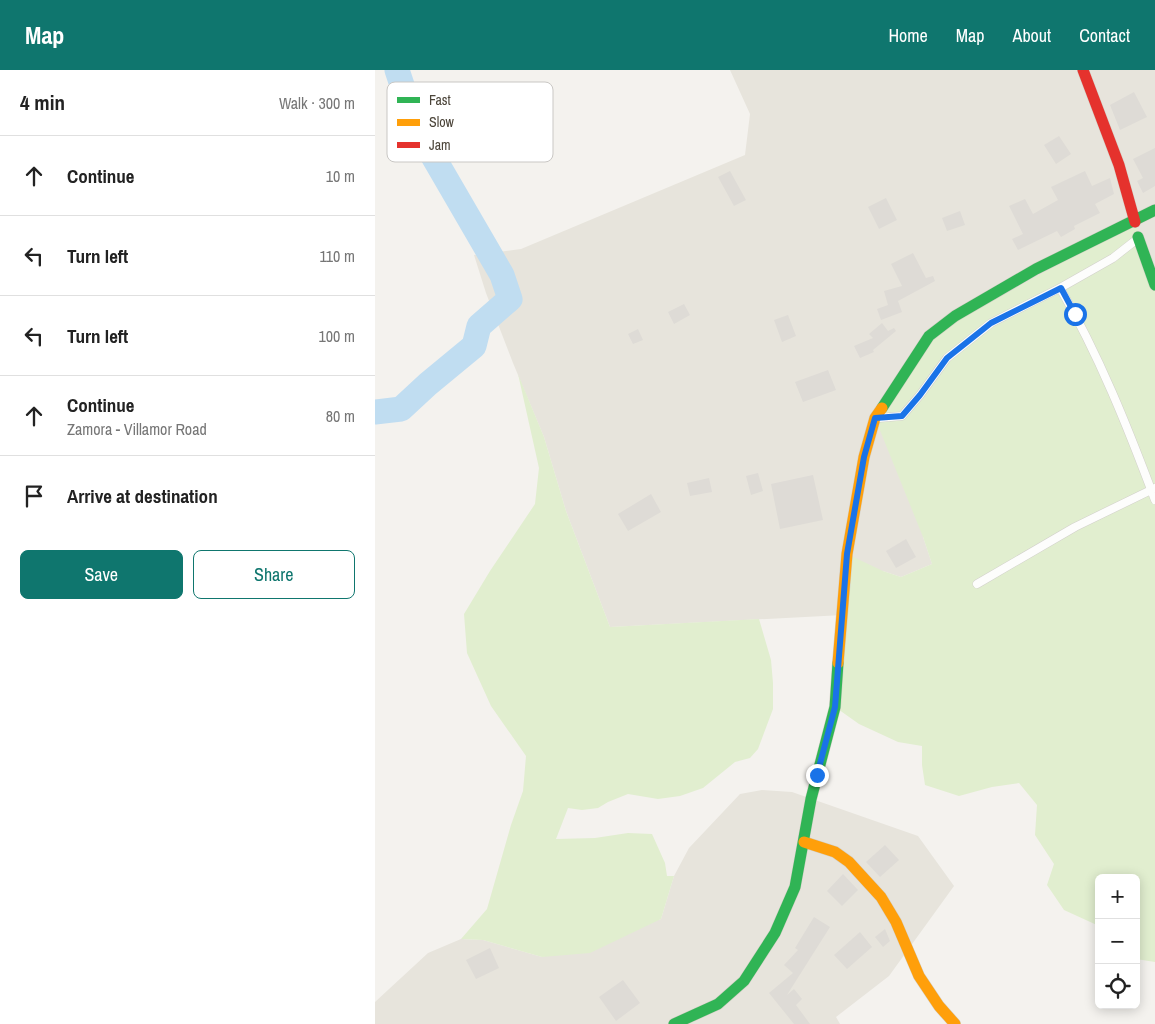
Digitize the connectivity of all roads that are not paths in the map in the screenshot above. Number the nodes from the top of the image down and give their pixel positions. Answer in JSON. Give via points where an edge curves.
{"nodes":[{"id":1,"x":1083,"y":70,"type":"edge"},
{"id":2,"x":1155,"y":210,"type":"edge"},
{"id":3,"x":1135,"y":222,"type":"junction"},
{"id":4,"x":1138,"y":237,"type":"junction"},
{"id":5,"x":1155,"y":285,"type":"edge"},
{"id":6,"x":1061,"y":288,"type":"junction"},
{"id":7,"x":875,"y":418,"type":"junction"},
{"id":8,"x":1153,"y":489,"type":"edge"},
{"id":9,"x":1155,"y":500,"type":"edge"},
{"id":10,"x":977,"y":584,"type":"dead end"},
{"id":11,"x":804,"y":842,"type":"junction"},
{"id":12,"x":674,"y":1024,"type":"edge"},
{"id":13,"x":955,"y":1024,"type":"edge"}],
"edges":[{"from":1,"to":3,"type":"main road","via":[[1119,165]]},
{"from":2,"to":3,"type":"main road"},
{"from":3,"to":4,"type":"lane"},
{"from":3,"to":7,"type":"main road","via":[[1036,269],[955,316],[929,336]]},
{"from":4,"to":5,"type":"main road"},
{"from":4,"to":6,"type":"lane","via":[[1113,258]]},
{"from":6,"to":7,"type":"lane","via":[[991,323],[947,358],[902,416]]},
{"from":6,"to":8,"type":"lane","via":[[1093,349]]},
{"from":7,"to":11,"type":"main road","via":[[864,457],[847,554],[835,707],[811,799]]},
{"from":8,"to":9,"type":"lane"},
{"from":8,"to":10,"type":"lane","via":[[1075,527]]},
{"from":11,"to":12,"type":"main road","via":[[795,887],[775,934],[744,981],[718,1004]]},
{"from":11,"to":13,"type":"main road","via":[[835,852],[849,862],[881,897],[896,922],[919,976]]}]}
